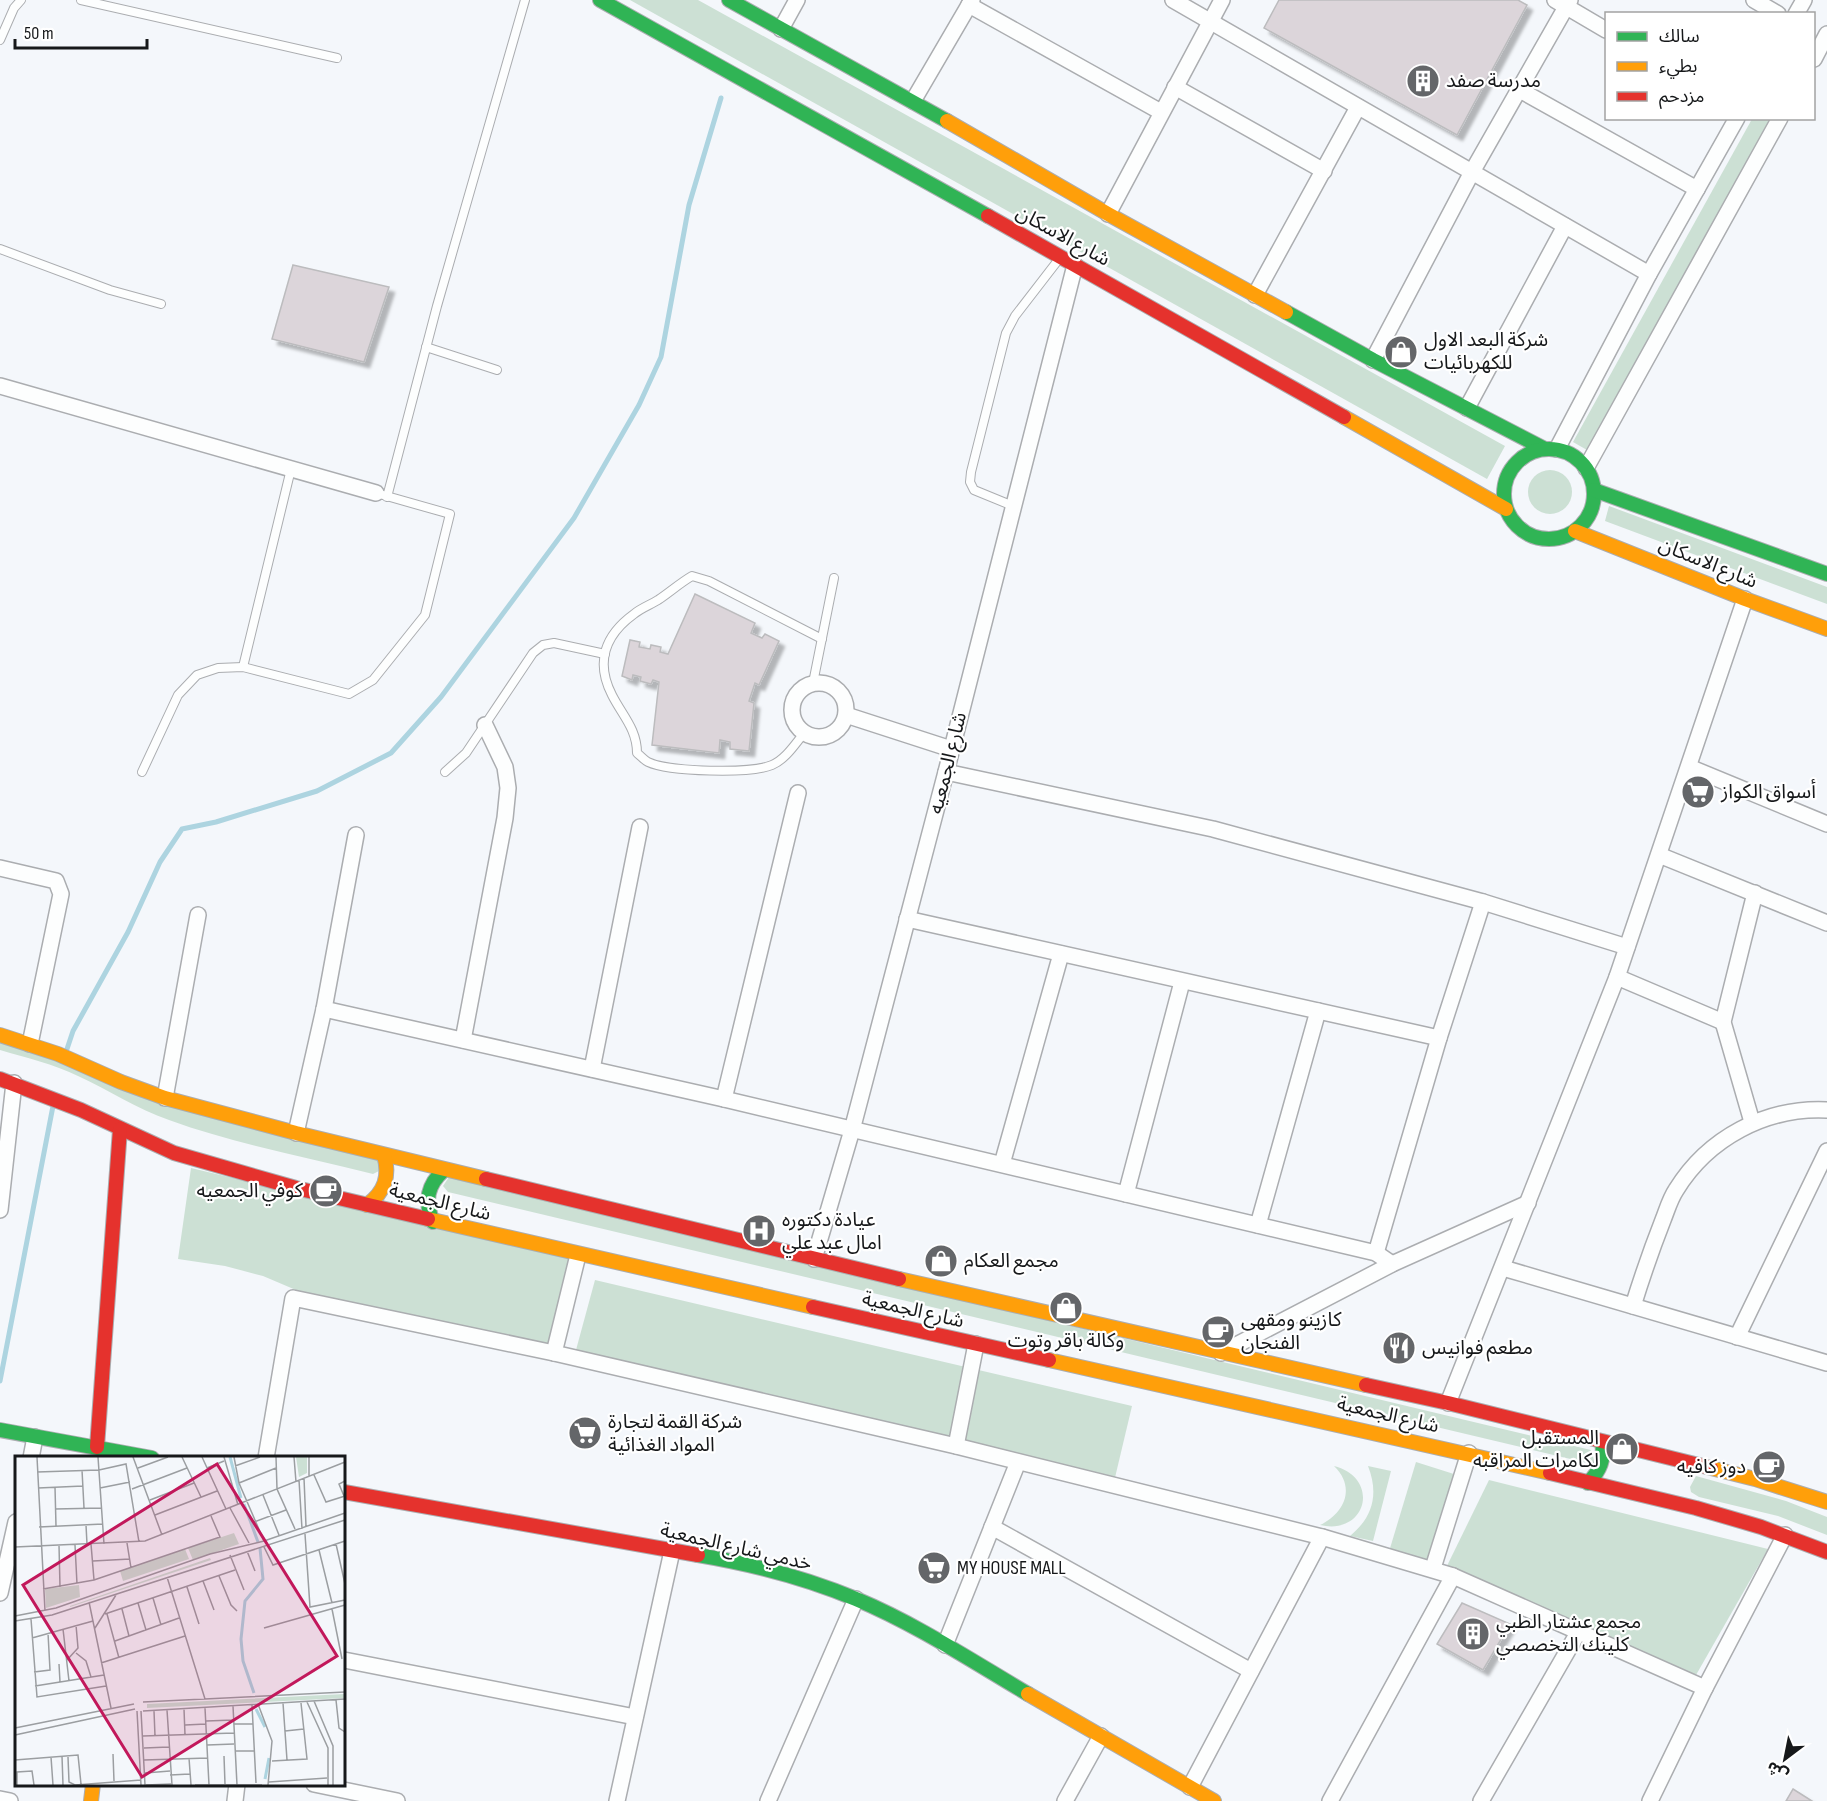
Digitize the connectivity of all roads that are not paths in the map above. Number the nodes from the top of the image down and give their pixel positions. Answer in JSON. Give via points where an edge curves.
{"nodes":[{"id":1,"x":21,"y":0,"type":"edge"},
{"id":2,"x":81,"y":0,"type":"edge"},
{"id":3,"x":525,"y":0,"type":"edge"},
{"id":4,"x":600,"y":0,"type":"edge"},
{"id":5,"x":797,"y":0,"type":"edge"},
{"id":6,"x":1173,"y":0,"type":"edge"},
{"id":7,"x":1222,"y":0,"type":"edge"},
{"id":8,"x":1754,"y":0,"type":"edge"},
{"id":9,"x":737,"y":2,"type":"edge"},
{"id":10,"x":971,"y":2,"type":"edge"},
{"id":11,"x":1564,"y":2,"type":"edge"},
{"id":12,"x":1775,"y":12,"type":"edge"},
{"id":13,"x":1210,"y":22,"type":"junction"},
{"id":14,"x":782,"y":29,"type":"junction"},
{"id":15,"x":1605,"y":29,"type":"edge"},
{"id":16,"x":1827,"y":34,"type":"edge"},
{"id":17,"x":0,"y":40,"type":"edge"},
{"id":18,"x":1815,"y":57,"type":"edge"},
{"id":19,"x":337,"y":58,"type":"dead end"},
{"id":20,"x":1174,"y":87,"type":"junction"},
{"id":21,"x":1518,"y":89,"type":"junction"},
{"id":22,"x":913,"y":102,"type":"junction"},
{"id":23,"x":1358,"y":107,"type":"junction"},
{"id":24,"x":1161,"y":112,"type":"junction"},
{"id":25,"x":1736,"y":120,"type":"edge"},
{"id":26,"x":1779,"y":120,"type":"edge"},
{"id":27,"x":1324,"y":171,"type":"junction"},
{"id":28,"x":1472,"y":172,"type":"junction"},
{"id":29,"x":1697,"y":189,"type":"junction"},
{"id":30,"x":1108,"y":214,"type":"junction"},
{"id":31,"x":1565,"y":226,"type":"junction"},
{"id":32,"x":0,"y":249,"type":"edge"},
{"id":33,"x":1061,"y":257,"type":"junction"},
{"id":34,"x":1075,"y":265,"type":"junction"},
{"id":35,"x":1649,"y":274,"type":"junction"},
{"id":36,"x":1255,"y":295,"type":"junction"},
{"id":37,"x":161,"y":304,"type":"dead end"},
{"id":38,"x":426,"y":347,"type":"junction"},
{"id":39,"x":1373,"y":360,"type":"junction"},
{"id":40,"x":497,"y":370,"type":"dead end"},
{"id":41,"x":0,"y":386,"type":"edge"},
{"id":42,"x":1467,"y":408,"type":"junction"},
{"id":43,"x":1551,"y":449,"type":"junction"},
{"id":44,"x":1586,"y":468,"type":"junction"},
{"id":45,"x":291,"y":469,"type":"junction"},
{"id":46,"x":1594,"y":490,"type":"junction"},
{"id":47,"x":382,"y":495,"type":"junction"},
{"id":48,"x":1013,"y":506,"type":"junction"},
{"id":49,"x":1506,"y":509,"type":"junction"},
{"id":50,"x":1575,"y":531,"type":"junction"},
{"id":51,"x":1827,"y":574,"type":"edge"},
{"id":52,"x":834,"y":578,"type":"dead end"},
{"id":53,"x":1745,"y":599,"type":"junction"},
{"id":54,"x":1827,"y":629,"type":"edge"},
{"id":55,"x":822,"y":639,"type":"junction"},
{"id":56,"x":604,"y":654,"type":"junction"},
{"id":57,"x":243,"y":667,"type":"junction"},
{"id":58,"x":813,"y":683,"type":"junction"},
{"id":59,"x":846,"y":715,"type":"junction"},
{"id":60,"x":485,"y":725,"type":"junction"},
{"id":61,"x":805,"y":732,"type":"junction"},
{"id":62,"x":951,"y":749,"type":"junction"},
{"id":63,"x":1689,"y":767,"type":"junction"},
{"id":64,"x":142,"y":772,"type":"dead end"},
{"id":65,"x":445,"y":772,"type":"dead end"},
{"id":66,"x":946,"y":772,"type":"junction"},
{"id":67,"x":798,"y":793,"type":"dead end"},
{"id":68,"x":1827,"y":824,"type":"edge"},
{"id":69,"x":640,"y":827,"type":"dead end"},
{"id":70,"x":356,"y":835,"type":"dead end"},
{"id":71,"x":1659,"y":855,"type":"junction"},
{"id":72,"x":0,"y":868,"type":"edge"},
{"id":73,"x":1755,"y":893,"type":"junction"},
{"id":74,"x":1483,"y":902,"type":"junction"},
{"id":75,"x":198,"y":915,"type":"dead end"},
{"id":76,"x":907,"y":919,"type":"junction"},
{"id":77,"x":1827,"y":923,"type":"edge"},
{"id":78,"x":1627,"y":947,"type":"junction"},
{"id":79,"x":1061,"y":954,"type":"junction"},
{"id":80,"x":1617,"y":977,"type":"junction"},
{"id":81,"x":1182,"y":982,"type":"junction"},
{"id":82,"x":324,"y":1008,"type":"junction"},
{"id":83,"x":1318,"y":1011,"type":"junction"},
{"id":84,"x":1723,"y":1022,"type":"junction"},
{"id":85,"x":0,"y":1035,"type":"edge"},
{"id":86,"x":1439,"y":1038,"type":"junction"},
{"id":87,"x":463,"y":1040,"type":"junction"},
{"id":88,"x":30,"y":1044,"type":"junction"},
{"id":89,"x":592,"y":1069,"type":"junction"},
{"id":90,"x":7,"y":1081,"type":"edge"},
{"id":91,"x":165,"y":1098,"type":"junction"},
{"id":92,"x":724,"y":1099,"type":"junction"},
{"id":93,"x":1827,"y":1110,"type":"edge"},
{"id":94,"x":1752,"y":1122,"type":"junction"},
{"id":95,"x":120,"y":1129,"type":"junction"},
{"id":96,"x":852,"y":1130,"type":"junction"},
{"id":97,"x":296,"y":1133,"type":"junction"},
{"id":98,"x":1827,"y":1151,"type":"edge"},
{"id":99,"x":384,"y":1155,"type":"junction"},
{"id":100,"x":1002,"y":1164,"type":"junction"},
{"id":101,"x":444,"y":1170,"type":"junction"},
{"id":102,"x":1126,"y":1194,"type":"junction"},
{"id":103,"x":1528,"y":1203,"type":"junction"},
{"id":104,"x":367,"y":1205,"type":"junction"},
{"id":105,"x":0,"y":1210,"type":"edge"},
{"id":106,"x":433,"y":1222,"type":"junction"},
{"id":107,"x":1258,"y":1225,"type":"junction"},
{"id":108,"x":1376,"y":1253,"type":"junction"},
{"id":109,"x":578,"y":1255,"type":"junction"},
{"id":110,"x":814,"y":1259,"type":"junction"},
{"id":111,"x":1392,"y":1264,"type":"junction"},
{"id":112,"x":1503,"y":1268,"type":"junction"},
{"id":113,"x":1633,"y":1306,"type":"junction"},
{"id":114,"x":1737,"y":1337,"type":"junction"},
{"id":115,"x":976,"y":1344,"type":"junction"},
{"id":116,"x":554,"y":1353,"type":"junction"},
{"id":117,"x":1221,"y":1353,"type":"junction"},
{"id":118,"x":1827,"y":1363,"type":"edge"},
{"id":119,"x":1448,"y":1403,"type":"junction"},
{"id":120,"x":0,"y":1430,"type":"edge"},
{"id":121,"x":35,"y":1437,"type":"junction"},
{"id":122,"x":1602,"y":1442,"type":"junction"},
{"id":123,"x":956,"y":1446,"type":"junction"},
{"id":124,"x":97,"y":1447,"type":"junction"},
{"id":125,"x":1469,"y":1453,"type":"junction"},
{"id":126,"x":31,"y":1456,"type":"edge"},
{"id":127,"x":131,"y":1456,"type":"edge"},
{"id":128,"x":266,"y":1456,"type":"edge"},
{"id":129,"x":1018,"y":1462,"type":"junction"},
{"id":130,"x":1686,"y":1462,"type":"junction"},
{"id":131,"x":1676,"y":1473,"type":"dead end"},
{"id":132,"x":1588,"y":1483,"type":"junction"},
{"id":133,"x":1672,"y":1488,"type":"dead end"},
{"id":134,"x":345,"y":1492,"type":"edge"},
{"id":135,"x":1675,"y":1502,"type":"junction"},
{"id":136,"x":1827,"y":1502,"type":"edge"},
{"id":137,"x":15,"y":1526,"type":"edge"},
{"id":138,"x":992,"y":1527,"type":"junction"},
{"id":139,"x":1785,"y":1535,"type":"junction"},
{"id":140,"x":1322,"y":1537,"type":"junction"},
{"id":141,"x":672,"y":1551,"type":"junction"},
{"id":142,"x":1827,"y":1552,"type":"edge"},
{"id":143,"x":1433,"y":1568,"type":"junction"},
{"id":144,"x":1454,"y":1576,"type":"junction"},
{"id":145,"x":0,"y":1593,"type":"edge"},
{"id":146,"x":856,"y":1599,"type":"junction"},
{"id":147,"x":1579,"y":1631,"type":"junction"},
{"id":148,"x":945,"y":1645,"type":"junction"},
{"id":149,"x":345,"y":1660,"type":"edge"},
{"id":150,"x":1251,"y":1671,"type":"junction"},
{"id":151,"x":1705,"y":1688,"type":"junction"},
{"id":152,"x":635,"y":1717,"type":"junction"},
{"id":153,"x":1101,"y":1736,"type":"junction"},
{"id":154,"x":93,"y":1786,"type":"edge"},
{"id":155,"x":237,"y":1786,"type":"edge"},
{"id":156,"x":319,"y":1786,"type":"edge"},
{"id":157,"x":1190,"y":1787,"type":"junction"},
{"id":158,"x":0,"y":1799,"type":"edge"},
{"id":159,"x":10,"y":1801,"type":"edge"},
{"id":160,"x":91,"y":1801,"type":"edge"},
{"id":161,"x":235,"y":1801,"type":"edge"},
{"id":162,"x":398,"y":1801,"type":"edge"},
{"id":163,"x":617,"y":1801,"type":"edge"},
{"id":164,"x":768,"y":1801,"type":"edge"},
{"id":165,"x":1065,"y":1801,"type":"edge"},
{"id":166,"x":1214,"y":1801,"type":"edge"},
{"id":167,"x":1330,"y":1801,"type":"edge"},
{"id":168,"x":1481,"y":1801,"type":"edge"},
{"id":169,"x":1650,"y":1801,"type":"edge"}],
"edges":[{"from":1,"to":17,"type":"lane"},
{"from":2,"to":19,"type":"lane"},
{"from":3,"to":38,"type":"lane"},
{"from":4,"to":33,"type":"main road","name":"شارع الاسكان"},
{"from":5,"to":14,"type":"street"},
{"from":6,"to":13,"type":"street"},
{"from":7,"to":13,"type":"street"},
{"from":8,"to":12,"type":"street"},
{"from":9,"to":14,"type":"main road","name":"شارع الاسكان"},
{"from":10,"to":22,"type":"street"},
{"from":10,"to":24,"type":"street"},
{"from":11,"to":15,"type":"street"},
{"from":11,"to":21,"type":"street"},
{"from":13,"to":20,"type":"street"},
{"from":13,"to":23,"type":"street"},
{"from":14,"to":22,"type":"main road","name":"شارع الاسكان"},
{"from":16,"to":18,"type":"street"},
{"from":20,"to":24,"type":"street"},
{"from":20,"to":27,"type":"street"},
{"from":21,"to":28,"type":"street"},
{"from":21,"to":29,"type":"street"},
{"from":22,"to":30,"type":"main road","name":"شارع الاسكان"},
{"from":23,"to":27,"type":"street"},
{"from":23,"to":28,"type":"street"},
{"from":24,"to":30,"type":"street"},
{"from":25,"to":29,"type":"street"},
{"from":26,"to":44,"type":"street"},
{"from":27,"to":36,"type":"street"},
{"from":28,"to":31,"type":"street"},
{"from":28,"to":39,"type":"street"},
{"from":29,"to":35,"type":"street"},
{"from":30,"to":36,"type":"main road","name":"شارع الاسكان"},
{"from":31,"to":35,"type":"street"},
{"from":31,"to":42,"type":"street"},
{"from":32,"to":37,"type":"lane","via":[[110,290]]},
{"from":33,"to":34,"type":"main road","name":"شارع الاسكان"},
{"from":33,"to":48,"type":"lane","via":[[1006,333],[971,472],[974,490]]},
{"from":34,"to":48,"type":"street","name":"شارع الجمعيه"},
{"from":34,"to":49,"type":"main road","name":"شارع الاسكان"},
{"from":35,"to":43,"type":"street"},
{"from":36,"to":39,"type":"main road","name":"شارع الاسكان"},
{"from":38,"to":40,"type":"lane"},
{"from":38,"to":47,"type":"lane"},
{"from":39,"to":42,"type":"main road","name":"شارع الاسكان"},
{"from":41,"to":45,"type":"street"},
{"from":42,"to":43,"type":"main road","name":"شارع الاسكان"},
{"from":43,"to":44,"type":"main road","via":[[1578,459]]},
{"from":43,"to":49,"type":"main road","via":[[1534,451],[1514,464],[1504,486]]},
{"from":44,"to":46,"type":"main road"},
{"from":45,"to":47,"type":"street"},
{"from":45,"to":57,"type":"lane"},
{"from":46,"to":50,"type":"main road","via":[[1590,513]]},
{"from":46,"to":51,"type":"main road","name":"شارع الاسكان"},
{"from":47,"to":57,"type":"lane","via":[[450,514],[425,615],[373,680],[349,694]]},
{"from":48,"to":62,"type":"street","name":"شارع الجمعيه"},
{"from":49,"to":50,"type":"main road","via":[[1529,535],[1553,539]]},
{"from":50,"to":53,"type":"main road","name":"شارع الاسكان"},
{"from":52,"to":55,"type":"lane"},
{"from":53,"to":54,"type":"main road","name":"شارع الاسكان"},
{"from":53,"to":63,"type":"street"},
{"from":55,"to":56,"type":"lane","via":[[692,576],[634,614],[608,640]]},
{"from":55,"to":58,"type":"lane"},
{"from":56,"to":60,"type":"lane","via":[[554,643],[543,645],[533,653]]},
{"from":56,"to":61,"type":"lane","via":[[604,673],[611,694],[633,729],[637,753],[646,762],[663,767],[728,771],[770,766],[782,760]]},
{"from":57,"to":64,"type":"lane","via":[[218,668],[197,675],[178,695]]},
{"from":58,"to":59,"type":"street","via":[[836,688],[846,703]]},
{"from":58,"to":61,"type":"street","via":[[802,688],[792,703],[794,722]]},
{"from":59,"to":61,"type":"street","via":[[833,734],[816,737]]},
{"from":59,"to":62,"type":"street"},
{"from":60,"to":65,"type":"lane","via":[[466,753]]},
{"from":60,"to":87,"type":"street","via":[[506,767],[508,788]]},
{"from":62,"to":66,"type":"street","name":"شارع الجمعيه"},
{"from":63,"to":68,"type":"street"},
{"from":63,"to":71,"type":"street"},
{"from":66,"to":74,"type":"street","via":[[1214,829]]},
{"from":66,"to":76,"type":"street","name":"شارع الجمعيه"},
{"from":67,"to":92,"type":"street"},
{"from":69,"to":89,"type":"street"},
{"from":70,"to":82,"type":"street"},
{"from":71,"to":73,"type":"street"},
{"from":71,"to":78,"type":"street"},
{"from":72,"to":88,"type":"street","via":[[56,880],[60,894]]},
{"from":73,"to":77,"type":"street"},
{"from":73,"to":84,"type":"street"},
{"from":74,"to":78,"type":"street"},
{"from":74,"to":86,"type":"street"},
{"from":75,"to":91,"type":"street"},
{"from":76,"to":79,"type":"street"},
{"from":76,"to":96,"type":"street","name":"شارع الجمعيه"},
{"from":78,"to":80,"type":"street"},
{"from":79,"to":81,"type":"street"},
{"from":79,"to":100,"type":"street"},
{"from":80,"to":84,"type":"street"},
{"from":80,"to":103,"type":"street"},
{"from":81,"to":83,"type":"street"},
{"from":81,"to":102,"type":"street"},
{"from":82,"to":87,"type":"street"},
{"from":82,"to":97,"type":"street"},
{"from":83,"to":86,"type":"street"},
{"from":83,"to":107,"type":"street"},
{"from":84,"to":94,"type":"street"},
{"from":85,"to":88,"type":"main road","name":"شارع الجمعية"},
{"from":86,"to":108,"type":"street"},
{"from":87,"to":89,"type":"street"},
{"from":88,"to":91,"type":"main road","name":"شارع الجمعية"},
{"from":89,"to":92,"type":"street"},
{"from":90,"to":95,"type":"main road","name":"شارع الجمعية"},
{"from":90,"to":105,"type":"street"},
{"from":91,"to":97,"type":"main road","name":"شارع الجمعية"},
{"from":92,"to":96,"type":"street"},
{"from":93,"to":94,"type":"street","via":[[1809,1109]]},
{"from":94,"to":113,"type":"street","via":[[1720,1141],[1675,1191]]},
{"from":95,"to":104,"type":"main road","name":"شارع الجمعية","via":[[174,1152]]},
{"from":95,"to":124,"type":"main road"},
{"from":96,"to":100,"type":"street"},
{"from":96,"to":110,"type":"street","name":"شارع الجمعيه"},
{"from":97,"to":99,"type":"main road","name":"شارع الجمعية"},
{"from":98,"to":114,"type":"street"},
{"from":99,"to":101,"type":"main road","name":"شارع الجمعية"},
{"from":99,"to":104,"type":"main road","via":[[386,1184]]},
{"from":100,"to":102,"type":"street"},
{"from":101,"to":106,"type":"main road","via":[[427,1193],[428,1213]]},
{"from":101,"to":110,"type":"main road","name":"شارع الجمعية"},
{"from":102,"to":107,"type":"street"},
{"from":103,"to":111,"type":"street"},
{"from":103,"to":112,"type":"street"},
{"from":104,"to":106,"type":"main road","name":"شارع الجمعية"},
{"from":106,"to":109,"type":"main road","name":"شارع الجمعية"},
{"from":107,"to":108,"type":"street"},
{"from":108,"to":111,"type":"street"},
{"from":109,"to":115,"type":"main road","name":"شارع الجمعية"},
{"from":109,"to":116,"type":"street"},
{"from":110,"to":117,"type":"main road","name":"شارع الجمعية"},
{"from":111,"to":117,"type":"street"},
{"from":112,"to":113,"type":"street"},
{"from":112,"to":119,"type":"street"},
{"from":113,"to":114,"type":"street"},
{"from":114,"to":118,"type":"street"},
{"from":115,"to":123,"type":"street"},
{"from":115,"to":125,"type":"main road","name":"شارع الجمعية"},
{"from":116,"to":123,"type":"street"},
{"from":116,"to":128,"type":"street","via":[[293,1298]]},
{"from":117,"to":119,"type":"main road","name":"شارع الجمعية"},
{"from":119,"to":122,"type":"main road","name":"شارع الجمعية"},
{"from":120,"to":121,"type":"main road"},
{"from":121,"to":124,"type":"main road"},
{"from":121,"to":126,"type":"street"},
{"from":122,"to":130,"type":"main road","name":"شارع الجمعية"},
{"from":122,"to":132,"type":"main road","via":[[1602,1465]]},
{"from":123,"to":129,"type":"street"},
{"from":124,"to":127,"type":"main road"},
{"from":125,"to":132,"type":"main road","name":"شارع الجمعية"},
{"from":125,"to":143,"type":"street"},
{"from":129,"to":138,"type":"street"},
{"from":129,"to":140,"type":"street"},
{"from":130,"to":131,"type":"main road"},
{"from":130,"to":136,"type":"main road","name":"شارع الجمعية"},
{"from":132,"to":135,"type":"main road","name":"شارع الجمعية"},
{"from":133,"to":135,"type":"main road"},
{"from":134,"to":141,"type":"main road","name":"خدمي شارع الجمعية"},
{"from":135,"to":139,"type":"main road","name":"شارع الجمعية"},
{"from":137,"to":145,"type":"street"},
{"from":138,"to":148,"type":"street"},
{"from":138,"to":150,"type":"street"},
{"from":139,"to":142,"type":"main road","name":"شارع الجمعية"},
{"from":139,"to":151,"type":"street"},
{"from":140,"to":143,"type":"street"},
{"from":140,"to":150,"type":"street"},
{"from":141,"to":146,"type":"main road","name":"خدمي شارع الجمعية","via":[[767,1569]]},
{"from":141,"to":152,"type":"street"},
{"from":143,"to":144,"type":"street"},
{"from":144,"to":147,"type":"street"},
{"from":144,"to":167,"type":"street"},
{"from":146,"to":148,"type":"main road","name":"خدمي شارع الجمعية"},
{"from":146,"to":164,"type":"street"},
{"from":147,"to":151,"type":"street"},
{"from":147,"to":168,"type":"street"},
{"from":148,"to":153,"type":"main road","name":"خدمي شارع الجمعية"},
{"from":149,"to":152,"type":"street"},
{"from":150,"to":157,"type":"street"},
{"from":151,"to":169,"type":"street"},
{"from":152,"to":163,"type":"street"},
{"from":153,"to":157,"type":"main road","name":"خدمي شارع الجمعية"},
{"from":153,"to":165,"type":"street"},
{"from":154,"to":160,"type":"main road"},
{"from":155,"to":161,"type":"street"},
{"from":156,"to":162,"type":"street"},
{"from":157,"to":166,"type":"main road","name":"خدمي شارع الجمعية"},
{"from":158,"to":159,"type":"street"}]}
